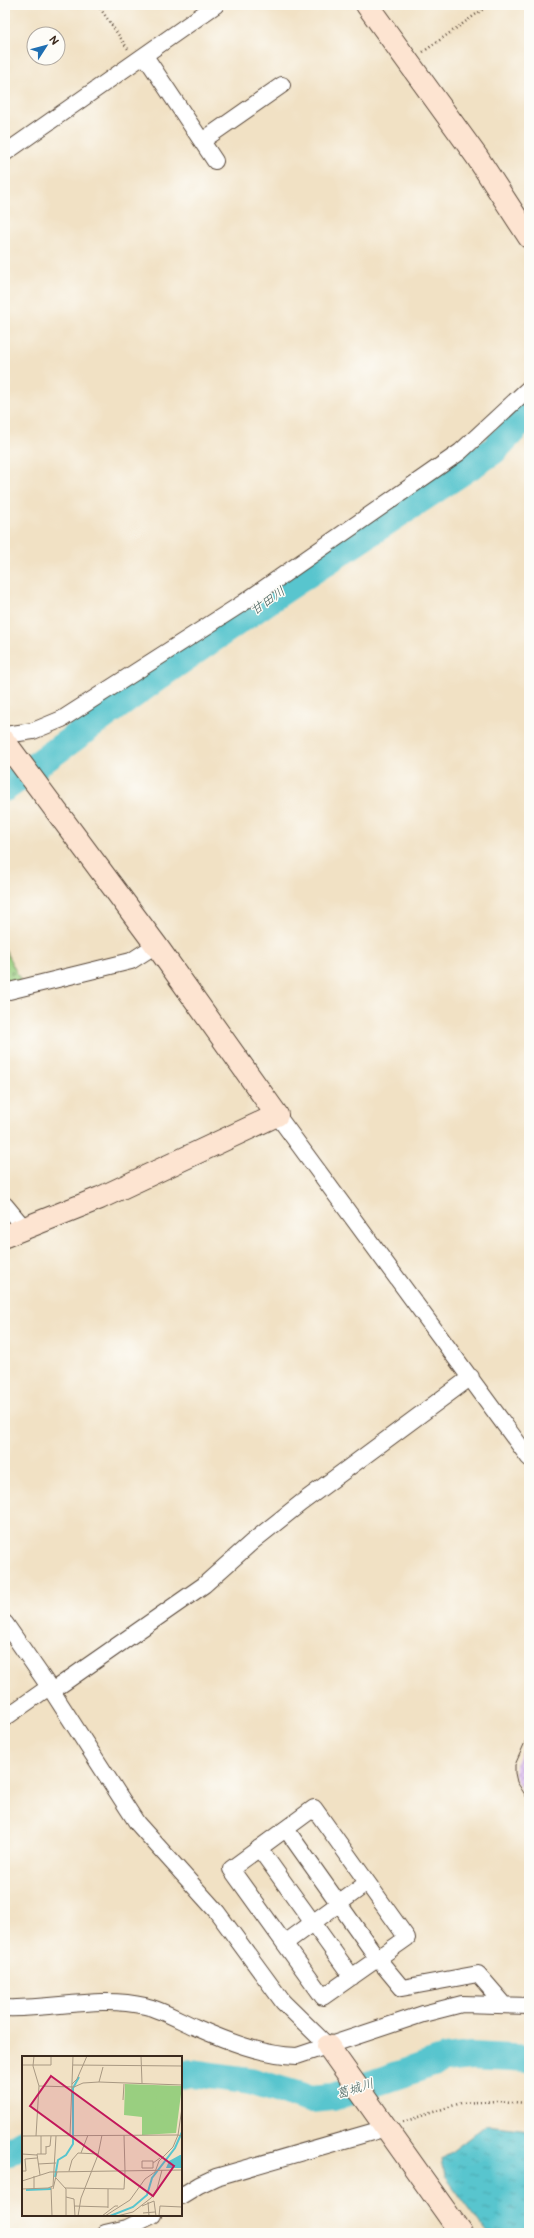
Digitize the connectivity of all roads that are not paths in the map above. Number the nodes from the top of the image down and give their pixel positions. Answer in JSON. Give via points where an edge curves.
{"nodes":[{"id":1,"x":216,"y":5,"type":"edge"},
{"id":2,"x":366,"y":5,"type":"edge"},
{"id":3,"x":140,"y":60,"type":"junction"},
{"id":4,"x":282,"y":85,"type":"dead end"},
{"id":5,"x":202,"y":141,"type":"junction"},
{"id":6,"x":5,"y":153,"type":"edge"},
{"id":7,"x":215,"y":160,"type":"dead end"},
{"id":8,"x":529,"y":237,"type":"edge"},
{"id":9,"x":529,"y":388,"type":"edge"},
{"id":10,"x":5,"y":735,"type":"edge"},
{"id":11,"x":5,"y":742,"type":"edge"},
{"id":12,"x":156,"y":945,"type":"junction"},
{"id":13,"x":5,"y":992,"type":"edge"},
{"id":14,"x":277,"y":1115,"type":"junction"},
{"id":15,"x":5,"y":1205,"type":"edge"},
{"id":16,"x":25,"y":1229,"type":"junction"},
{"id":17,"x":5,"y":1236,"type":"edge"},
{"id":18,"x":471,"y":1377,"type":"junction"},
{"id":19,"x":529,"y":1458,"type":"edge"},
{"id":20,"x":5,"y":1623,"type":"edge"},
{"id":21,"x":51,"y":1689,"type":"junction"},
{"id":22,"x":5,"y":1718,"type":"edge"},
{"id":23,"x":286,"y":1828,"type":"junction"},
{"id":24,"x":259,"y":1848,"type":"junction"},
{"id":25,"x":367,"y":1883,"type":"junction"},
{"id":26,"x":339,"y":1903,"type":"junction"},
{"id":27,"x":312,"y":1923,"type":"junction"},
{"id":28,"x":285,"y":1943,"type":"junction"},
{"id":29,"x":378,"y":1958,"type":"junction"},
{"id":30,"x":352,"y":1977,"type":"junction"},
{"id":31,"x":504,"y":2004,"type":"junction"},
{"id":32,"x":529,"y":2006,"type":"edge"},
{"id":33,"x":5,"y":2008,"type":"edge"},
{"id":34,"x":332,"y":2051,"type":"junction"},
{"id":35,"x":383,"y":2125,"type":"junction"},
{"id":36,"x":182,"y":2195,"type":"edge"},
{"id":37,"x":152,"y":2216,"type":"edge"},
{"id":38,"x":106,"y":2233,"type":"edge"},
{"id":39,"x":461,"y":2233,"type":"edge"}],
"edges":[{"from":1,"to":3,"type":"street"},
{"from":2,"to":8,"type":"street","via":[[477,157]]},
{"from":3,"to":5,"type":"street"},
{"from":3,"to":6,"type":"street"},
{"from":4,"to":5,"type":"street"},
{"from":5,"to":7,"type":"street"},
{"from":9,"to":10,"type":"street","via":[[460,452],[243,603],[62,719],[33,731]]},
{"from":11,"to":12,"type":"street"},
{"from":12,"to":13,"type":"street","via":[[131,961]]},
{"from":12,"to":14,"type":"street"},
{"from":14,"to":16,"type":"street","via":[[100,1198]]},
{"from":14,"to":18,"type":"street"},
{"from":15,"to":16,"type":"street"},
{"from":16,"to":17,"type":"street"},
{"from":18,"to":19,"type":"street"},
{"from":18,"to":21,"type":"street","via":[[301,1503],[204,1585]]},
{"from":20,"to":21,"type":"street"},
{"from":21,"to":22,"type":"street"},
{"from":21,"to":34,"type":"street","via":[[137,1823],[217,1912],[283,2002]]},
{"from":23,"to":24,"type":"street"},
{"from":23,"to":25,"type":"street","via":[[314,1808]]},
{"from":23,"to":26,"type":"street"},
{"from":24,"to":27,"type":"street"},
{"from":24,"to":28,"type":"street","via":[[231,1869]]},
{"from":25,"to":26,"type":"street"},
{"from":25,"to":29,"type":"street","via":[[407,1938]]},
{"from":26,"to":27,"type":"street"},
{"from":26,"to":29,"type":"street"},
{"from":27,"to":28,"type":"street"},
{"from":27,"to":30,"type":"street"},
{"from":28,"to":30,"type":"street","via":[[323,1997]]},
{"from":29,"to":30,"type":"street"},
{"from":29,"to":31,"type":"street","via":[[402,1988],[478,1974]]},
{"from":31,"to":32,"type":"street"},
{"from":31,"to":34,"type":"street","via":[[462,2004],[423,2014]]},
{"from":33,"to":34,"type":"street","via":[[25,2009],[121,2002],[146,2006],[219,2038],[280,2056]]},
{"from":34,"to":35,"type":"street"},
{"from":35,"to":36,"type":"street","via":[[216,2177]]},
{"from":35,"to":39,"type":"street"},
{"from":37,"to":38,"type":"street","via":[[127,2228]]}]}
